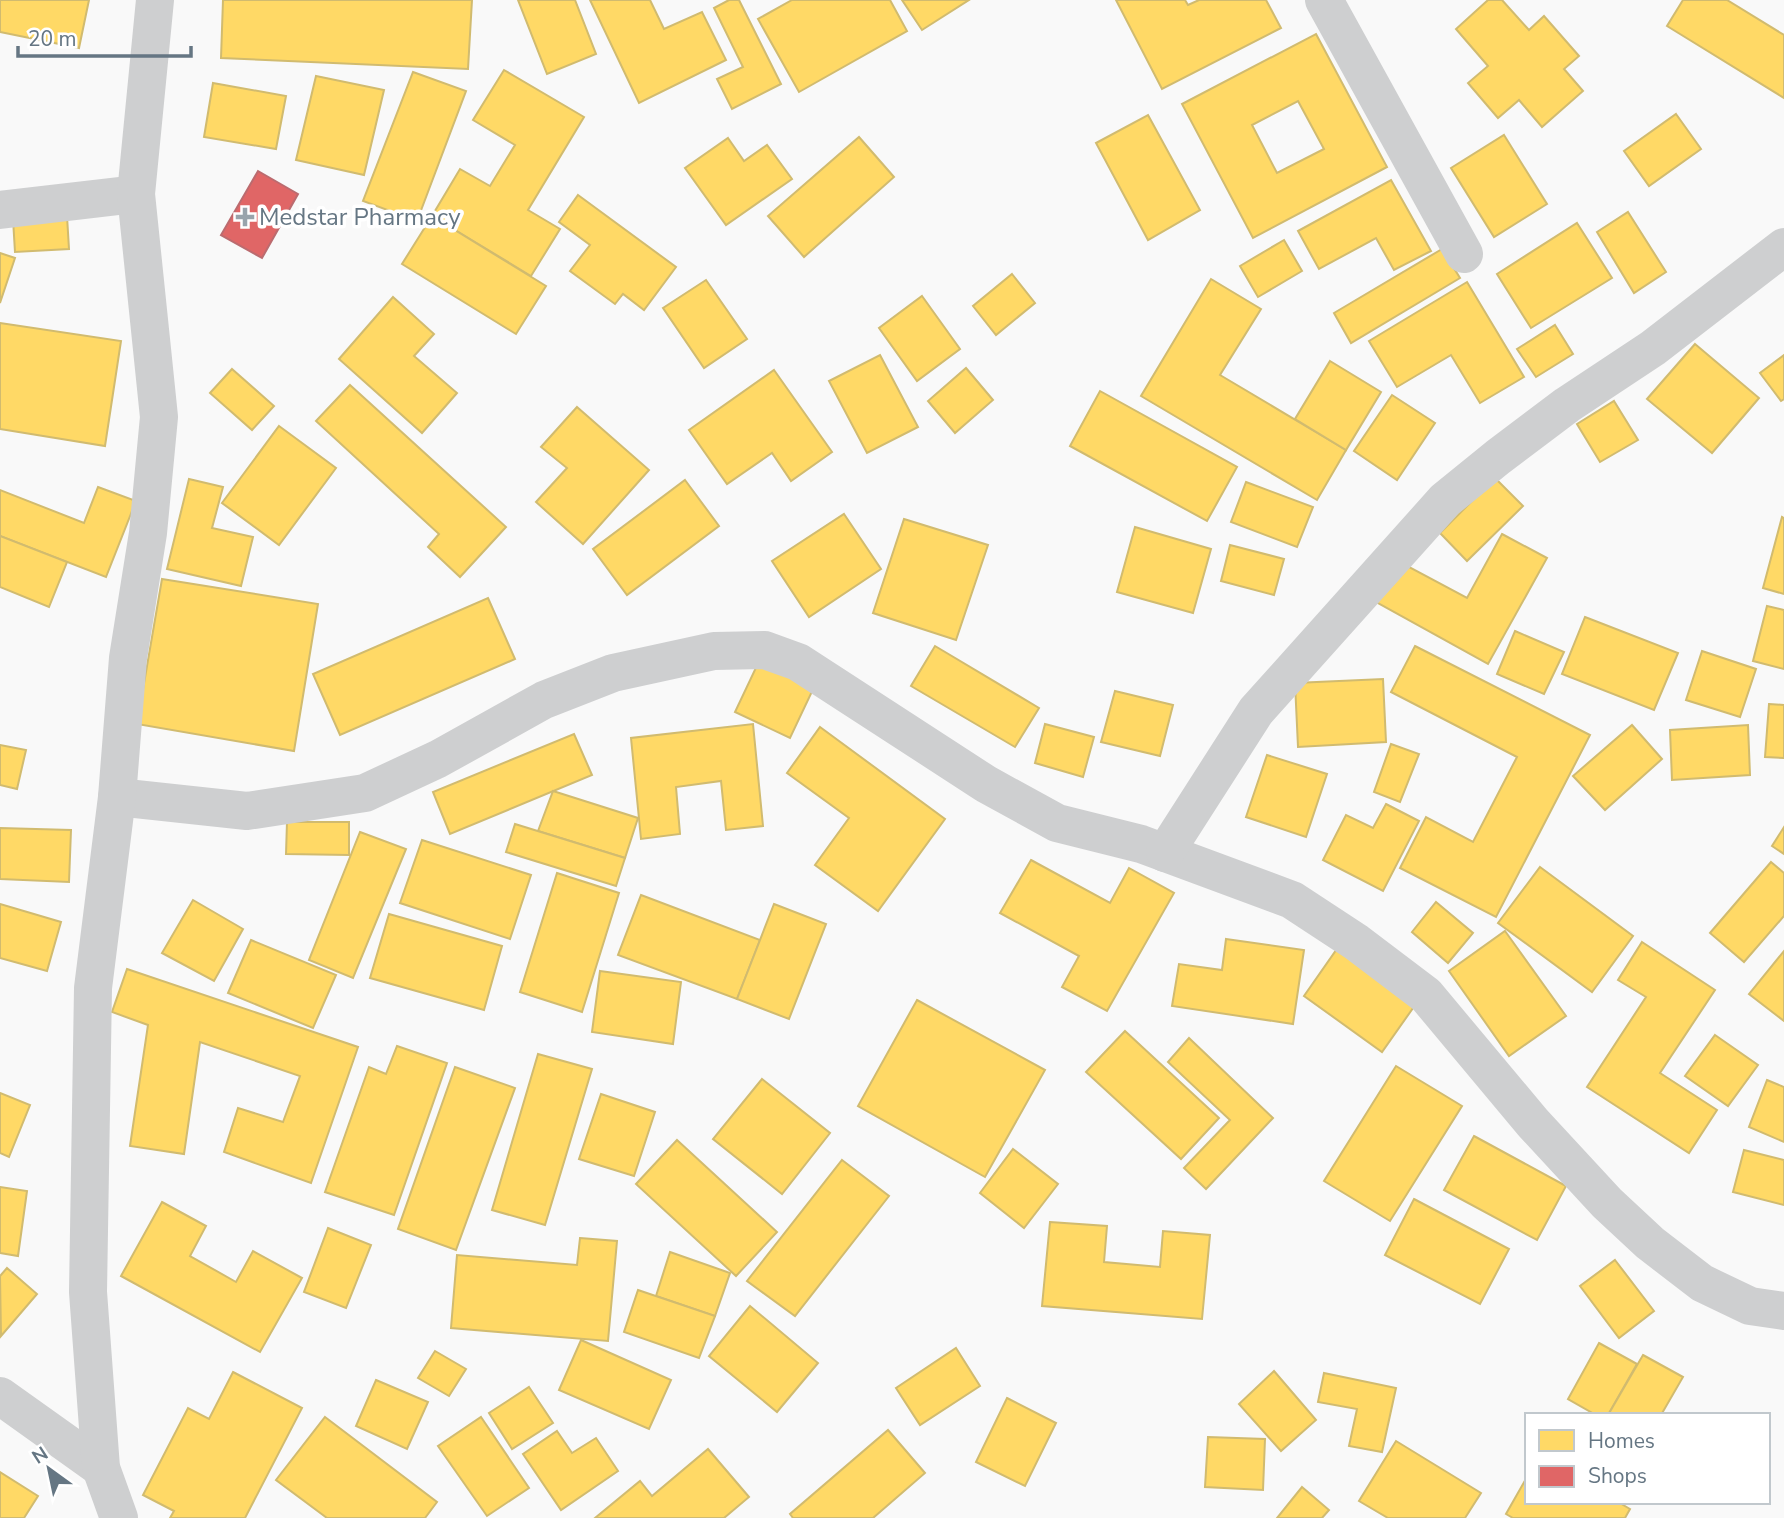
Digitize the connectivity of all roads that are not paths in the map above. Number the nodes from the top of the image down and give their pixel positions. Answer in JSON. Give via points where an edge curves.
{"nodes":[{"id":1,"x":156,"y":0,"type":"edge"},
{"id":2,"x":1324,"y":0,"type":"edge"},
{"id":3,"x":136,"y":194,"type":"junction"},
{"id":4,"x":0,"y":210,"type":"edge"},
{"id":5,"x":1784,"y":247,"type":"edge"},
{"id":6,"x":1464,"y":254,"type":"dead end"},
{"id":7,"x":117,"y":797,"type":"junction"},
{"id":8,"x":1164,"y":853,"type":"junction"},
{"id":9,"x":1784,"y":1311,"type":"edge"},
{"id":10,"x":0,"y":1396,"type":"edge"},
{"id":11,"x":101,"y":1468,"type":"junction"},
{"id":12,"x":119,"y":1518,"type":"edge"}],
"edges":[{"from":1,"to":3,"type":"street"},
{"from":2,"to":6,"type":"street"},
{"from":3,"to":4,"type":"street"},
{"from":3,"to":7,"type":"street","via":[[159,417],[148,533],[128,659]]},
{"from":5,"to":8,"type":"street","via":[[1445,500],[1256,711]]},
{"from":7,"to":8,"type":"street","via":[[247,811],[365,793],[438,760],[544,700],[613,673],[714,651],[765,650],[798,662],[986,784],[1057,823]]},
{"from":7,"to":11,"type":"street","via":[[93,988],[88,1292]]},
{"from":8,"to":9,"type":"street","via":[[1292,900],[1356,943],[1426,995],[1543,1133],[1650,1243],[1702,1283],[1750,1306]]},
{"from":10,"to":11,"type":"street"},
{"from":11,"to":12,"type":"street"}]}
